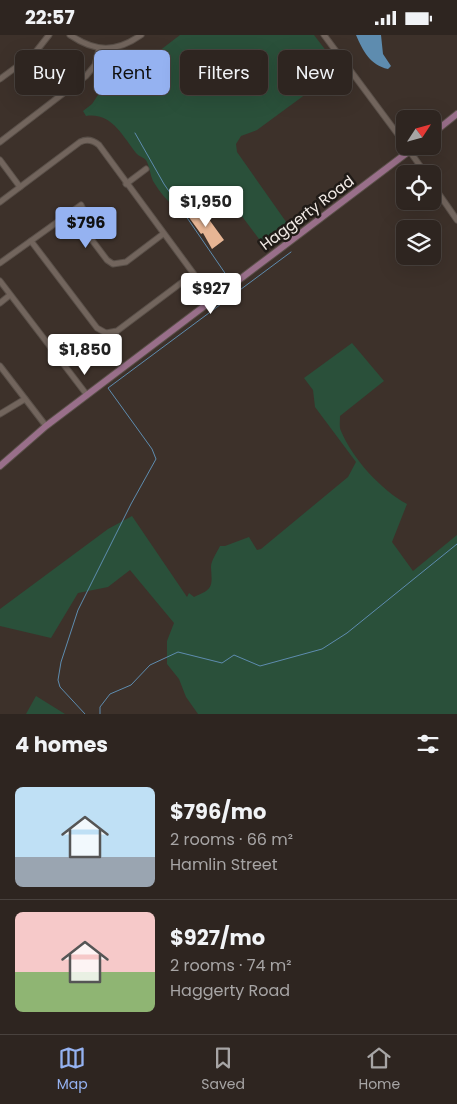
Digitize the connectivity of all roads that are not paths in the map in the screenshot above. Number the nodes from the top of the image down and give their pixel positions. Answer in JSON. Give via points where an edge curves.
{"nodes":[{"id":1,"x":49,"y":35,"type":"edge"},
{"id":2,"x":70,"y":35,"type":"edge"},
{"id":3,"x":141,"y":35,"type":"edge"},
{"id":4,"x":324,"y":35,"type":"edge"},
{"id":5,"x":99,"y":49,"type":"junction"},
{"id":6,"x":0,"y":79,"type":"edge"},
{"id":7,"x":457,"y":114,"type":"edge"},
{"id":8,"x":441,"y":127,"type":"edge"},
{"id":9,"x":396,"y":132,"type":"edge"},
{"id":10,"x":0,"y":142,"type":"edge"},
{"id":11,"x":397,"y":155,"type":"edge"},
{"id":12,"x":0,"y":160,"type":"edge"},
{"id":13,"x":146,"y":169,"type":"dead end"},
{"id":14,"x":126,"y":184,"type":"junction"},
{"id":15,"x":20,"y":187,"type":"junction"},
{"id":16,"x":441,"y":197,"type":"edge"},
{"id":17,"x":0,"y":202,"type":"edge"},
{"id":18,"x":70,"y":211,"type":"junction"},
{"id":19,"x":76,"y":219,"type":"junction"},
{"id":20,"x":457,"y":220,"type":"edge"},
{"id":21,"x":163,"y":234,"type":"junction"},
{"id":22,"x":31,"y":241,"type":"junction"},
{"id":23,"x":0,"y":263,"type":"edge"},
{"id":24,"x":193,"y":274,"type":"junction"},
{"id":25,"x":0,"y":281,"type":"edge"},
{"id":26,"x":10,"y":295,"type":"junction"},
{"id":27,"x":212,"y":300,"type":"junction"},
{"id":28,"x":0,"y":303,"type":"edge"},
{"id":29,"x":0,"y":366,"type":"edge"},
{"id":30,"x":87,"y":395,"type":"junction"},
{"id":31,"x":25,"y":399,"type":"junction"},
{"id":32,"x":0,"y":414,"type":"edge"},
{"id":33,"x":46,"y":426,"type":"junction"},
{"id":34,"x":0,"y":466,"type":"edge"}],
"edges":[{"from":1,"to":6,"type":"street","via":[[34,53]]},
{"from":2,"to":5,"type":"street"},
{"from":3,"to":5,"type":"street","via":[[118,47]]},
{"from":4,"to":9,"type":"street"},
{"from":5,"to":10,"type":"street","via":[[95,65],[86,76]]},
{"from":7,"to":8,"type":"main road"},
{"from":11,"to":27,"type":"main road","name":"Haggerty Road"},
{"from":12,"to":15,"type":"street"},
{"from":13,"to":14,"type":"street"},
{"from":14,"to":15,"type":"street","via":[[99,145],[87,140]]},
{"from":14,"to":21,"type":"street"},
{"from":15,"to":17,"type":"street"},
{"from":16,"to":20,"type":"street"},
{"from":18,"to":19,"type":"street"},
{"from":18,"to":19,"type":"street","via":[[78,206],[84,208],[85,213]]},
{"from":18,"to":22,"type":"street"},
{"from":19,"to":21,"type":"street","via":[[107,260],[116,265]]},
{"from":21,"to":24,"type":"street"},
{"from":22,"to":23,"type":"street"},
{"from":22,"to":24,"type":"street","via":[[97,328],[107,333],[118,330]]},
{"from":24,"to":27,"type":"street"},
{"from":25,"to":26,"type":"street"},
{"from":26,"to":28,"type":"street"},
{"from":26,"to":30,"type":"street"},
{"from":27,"to":30,"type":"main road","name":"Haggerty Road"},
{"from":29,"to":31,"type":"street"},
{"from":30,"to":33,"type":"main road","name":"Haggerty Road"},
{"from":31,"to":32,"type":"street"},
{"from":31,"to":33,"type":"street"},
{"from":33,"to":34,"type":"main road","name":"Haggerty Road"}]}
